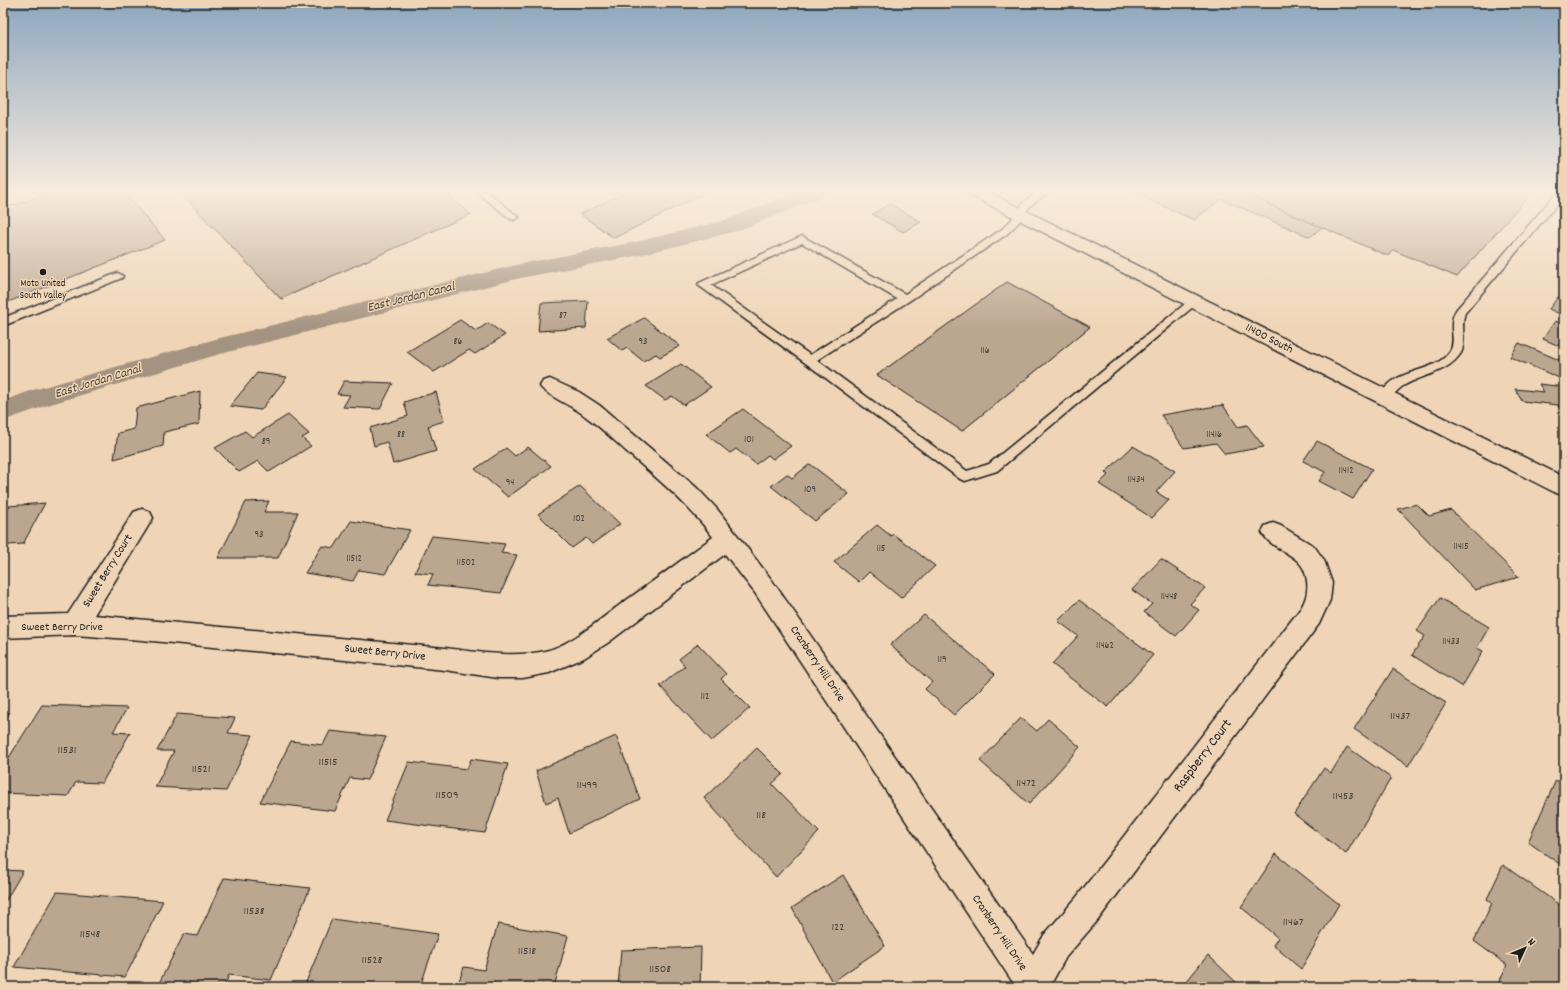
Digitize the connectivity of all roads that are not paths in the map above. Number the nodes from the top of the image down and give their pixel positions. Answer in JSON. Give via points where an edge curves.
{"nodes":[{"id":1,"x":997,"y":237,"type":"edge"},
{"id":2,"x":1067,"y":237,"type":"edge"},
{"id":3,"x":1524,"y":237,"type":"edge"},
{"id":4,"x":118,"y":276,"type":"dead end"},
{"id":5,"x":905,"y":298,"type":"junction"},
{"id":6,"x":1195,"y":301,"type":"junction"},
{"id":7,"x":3,"y":322,"type":"edge"},
{"id":8,"x":810,"y":360,"type":"junction"},
{"id":9,"x":550,"y":386,"type":"dead end"},
{"id":10,"x":1384,"y":397,"type":"junction"},
{"id":11,"x":1564,"y":487,"type":"edge"},
{"id":12,"x":142,"y":518,"type":"dead end"},
{"id":13,"x":1273,"y":532,"type":"dead end"},
{"id":14,"x":728,"y":539,"type":"junction"},
{"id":15,"x":75,"y":624,"type":"junction"},
{"id":16,"x":3,"y":627,"type":"edge"},
{"id":17,"x":1034,"y":986,"type":"edge"}],
"edges":[{"from":1,"to":5,"type":"lane"},
{"from":2,"to":6,"type":"street","name":"11400 South"},
{"from":3,"to":10,"type":"lane","via":[[1460,312],[1455,325],[1457,350],[1452,356],[1433,369],[1400,382]]},
{"from":4,"to":7,"type":"lane"},
{"from":5,"to":8,"type":"lane"},
{"from":5,"to":8,"type":"lane","via":[[802,239],[703,285]]},
{"from":6,"to":8,"type":"lane","via":[[993,468],[965,476]]},
{"from":6,"to":10,"type":"street","name":"11400 South"},
{"from":9,"to":14,"type":"street","name":"Cranberry Hill Drive","via":[[572,397],[604,420],[690,494]]},
{"from":10,"to":11,"type":"street","name":"11400 South"},
{"from":12,"to":15,"type":"street","name":"Sweet Berry Court"},
{"from":13,"to":17,"type":"street","name":"Raspberry Court","via":[[1306,553],[1316,567],[1320,583],[1318,600],[1310,616],[1087,908],[1055,946]]},
{"from":14,"to":15,"type":"street","name":"Sweet Berry Drive","via":[[575,650],[548,662],[523,666],[498,666],[429,657]]},
{"from":14,"to":17,"type":"street","name":"Cranberry Hill Drive","via":[[764,586]]},
{"from":15,"to":16,"type":"street","name":"Sweet Berry Drive"}]}
